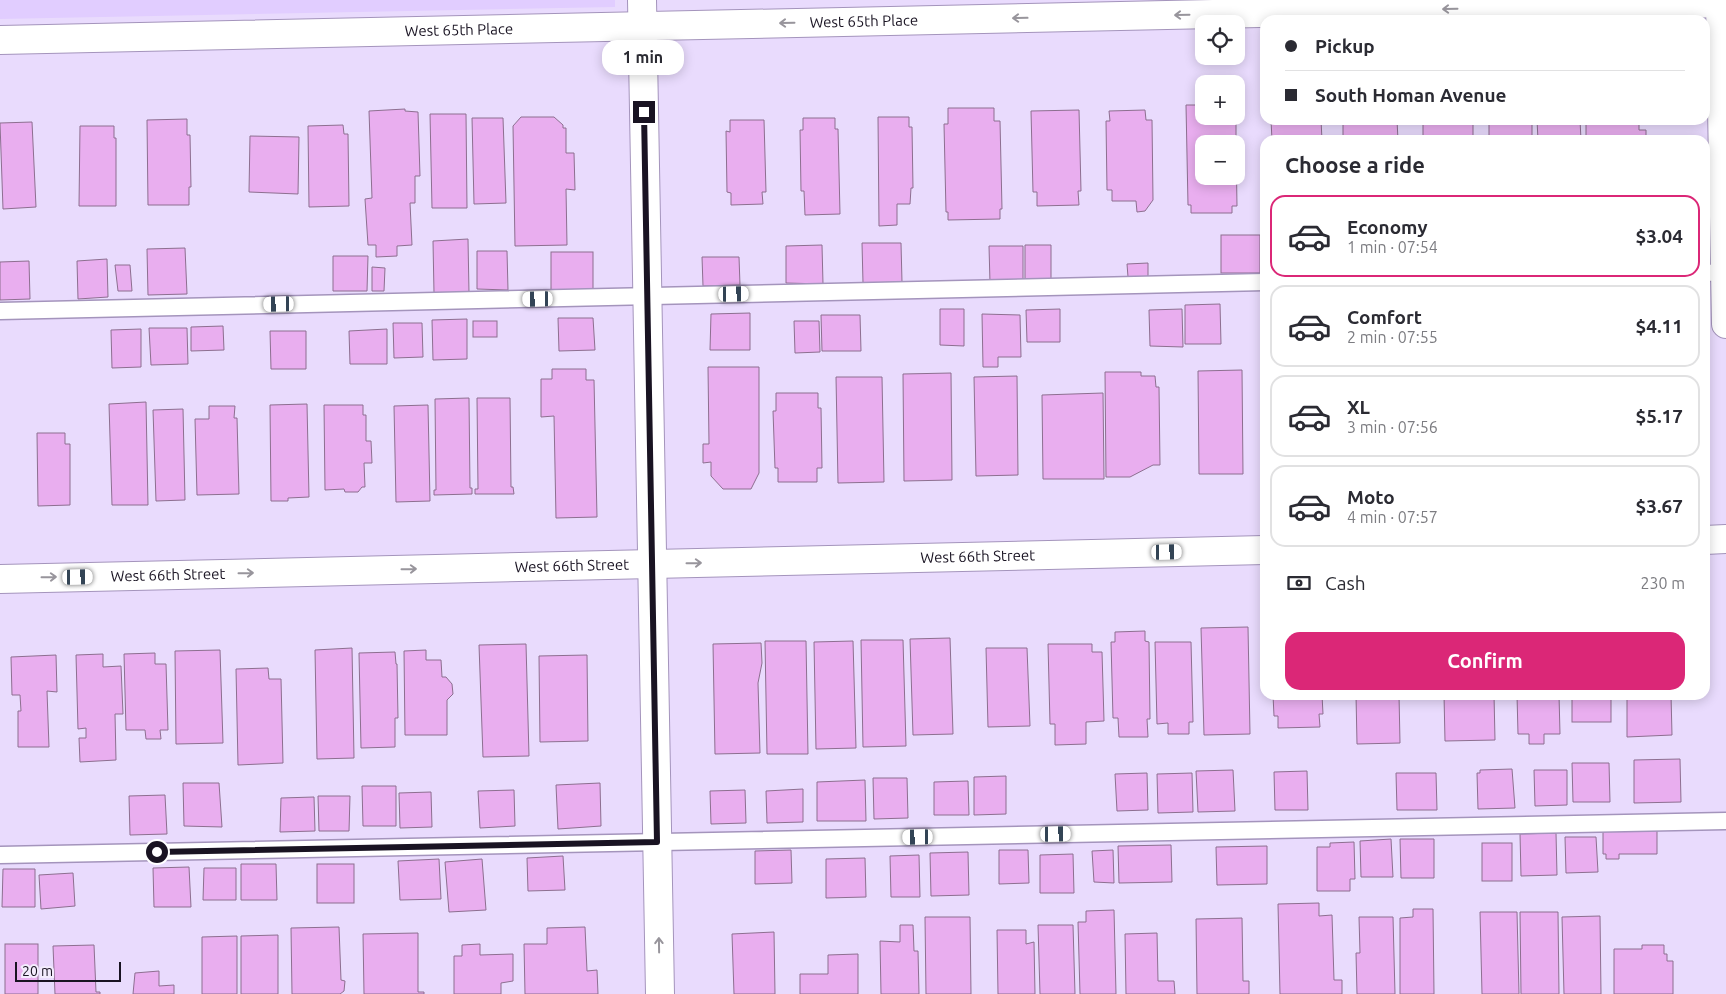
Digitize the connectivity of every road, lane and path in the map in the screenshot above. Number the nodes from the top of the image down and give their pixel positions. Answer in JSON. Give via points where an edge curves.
{"nodes":[{"id":1,"x":1722,"y":2,"type":"edge"},
{"id":2,"x":642,"y":13,"type":"edge"},
{"id":3,"x":0,"y":40,"type":"edge"},
{"id":4,"x":1719,"y":273,"type":"edge"},
{"id":5,"x":1260,"y":282,"type":"edge"},
{"id":6,"x":648,"y":296,"type":"junction"},
{"id":7,"x":0,"y":311,"type":"edge"},
{"id":8,"x":1726,"y":324,"type":"edge"},
{"id":9,"x":1726,"y":539,"type":"edge"},
{"id":10,"x":1710,"y":540,"type":"edge"},
{"id":11,"x":1260,"y":550,"type":"edge"},
{"id":12,"x":652,"y":564,"type":"junction"},
{"id":13,"x":0,"y":579,"type":"edge"},
{"id":14,"x":1726,"y":821,"type":"edge"},
{"id":15,"x":657,"y":842,"type":"junction"},
{"id":16,"x":0,"y":855,"type":"edge"},
{"id":17,"x":660,"y":994,"type":"edge"}],
"edges":[{"from":1,"to":2,"type":"street","name":"West 65th Place","one_way":true},
{"from":1,"to":4,"type":"street"},
{"from":2,"to":3,"type":"street","name":"West 65th Place"},
{"from":2,"to":6,"type":"street"},
{"from":4,"to":8,"type":"street"},
{"from":5,"to":6,"type":"lane"},
{"from":6,"to":7,"type":"lane"},
{"from":6,"to":12,"type":"street"},
{"from":9,"to":10,"type":"street"},
{"from":12,"to":11,"type":"street","name":"West 66th Street","one_way":true},
{"from":13,"to":12,"type":"street","name":"West 66th Street","one_way":true},
{"from":12,"to":15,"type":"street"},
{"from":14,"to":15,"type":"lane"},
{"from":15,"to":16,"type":"lane"},
{"from":17,"to":15,"type":"street","one_way":true}]}
